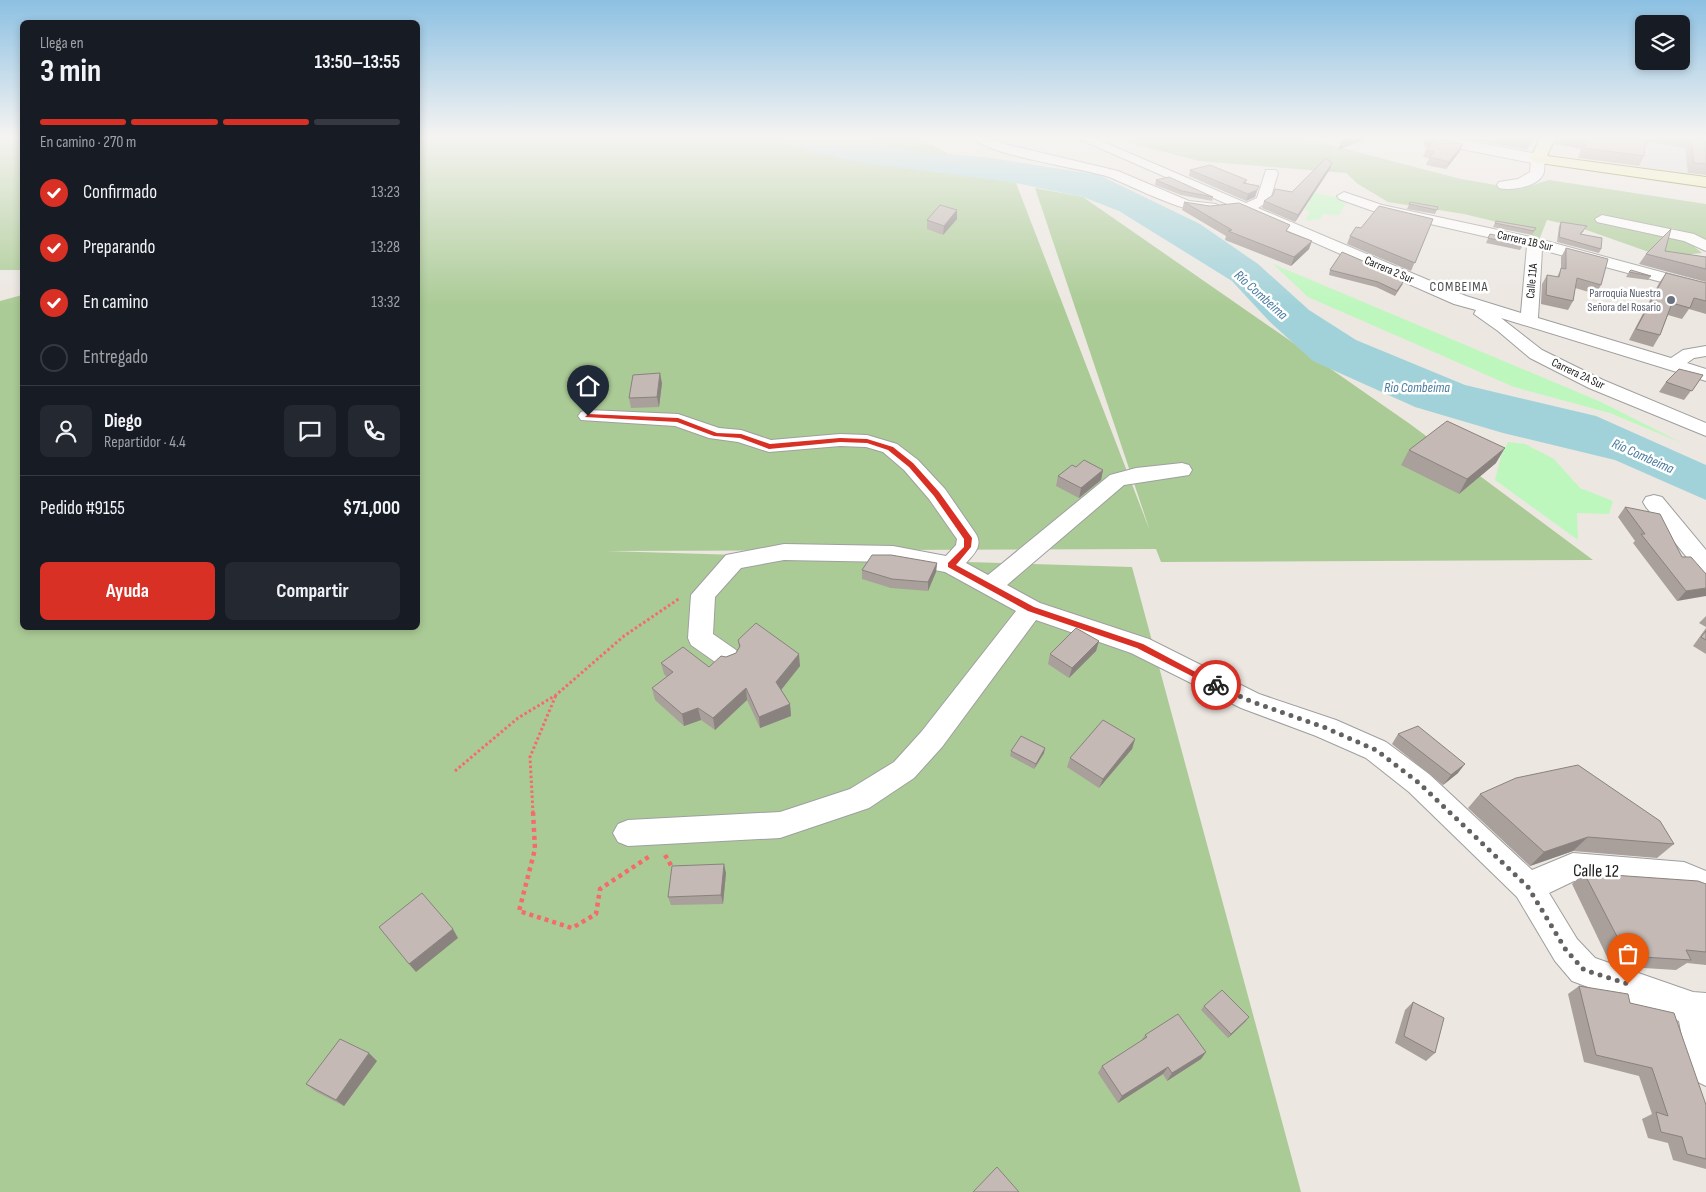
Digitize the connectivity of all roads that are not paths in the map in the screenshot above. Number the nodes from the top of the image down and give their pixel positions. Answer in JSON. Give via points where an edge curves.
{"nodes":[{"id":1,"x":1161,"y":194,"type":"edge"},
{"id":2,"x":1213,"y":194,"type":"edge"},
{"id":3,"x":1265,"y":194,"type":"edge"},
{"id":4,"x":1344,"y":196,"type":"dead end"},
{"id":5,"x":1243,"y":206,"type":"junction"},
{"id":6,"x":1602,"y":219,"type":"dead end"},
{"id":7,"x":1535,"y":243,"type":"junction"},
{"id":8,"x":1706,"y":246,"type":"edge"},
{"id":9,"x":1706,"y":289,"type":"edge"},
{"id":10,"x":1460,"y":300,"type":"junction"},
{"id":11,"x":1529,"y":320,"type":"junction"},
{"id":12,"x":1706,"y":351,"type":"edge"},
{"id":13,"x":1673,"y":365,"type":"junction"},
{"id":14,"x":1706,"y":374,"type":"edge"},
{"id":15,"x":588,"y":416,"type":"dead end"},
{"id":16,"x":1706,"y":430,"type":"edge"},
{"id":17,"x":1182,"y":470,"type":"dead end"},
{"id":18,"x":1654,"y":502,"type":"dead end"},
{"id":19,"x":951,"y":565,"type":"junction"},
{"id":20,"x":1706,"y":565,"type":"edge"},
{"id":21,"x":990,"y":586,"type":"junction"},
{"id":22,"x":1031,"y":609,"type":"junction"},
{"id":23,"x":727,"y":658,"type":"edge"},
{"id":24,"x":628,"y":832,"type":"dead end"},
{"id":25,"x":1706,"y":885,"type":"edge"},
{"id":26,"x":1528,"y":887,"type":"junction"},
{"id":27,"x":1699,"y":1009,"type":"edge"},
{"id":28,"x":1706,"y":1068,"type":"edge"}],
"edges":[{"from":1,"to":5,"type":"street","via":[[1186,204],[1225,208]]},
{"from":2,"to":5,"type":"street","name":"Carrera 2 Sur"},
{"from":3,"to":5,"type":"street","via":[[1263,200]]},
{"from":4,"to":7,"type":"street","name":"Carrera 1B Sur","via":[[1378,208]]},
{"from":5,"to":10,"type":"street","name":"Carrera 2 Sur"},
{"from":6,"to":8,"type":"street","via":[[1689,237]]},
{"from":7,"to":9,"type":"street","name":"Carrera 1B Sur"},
{"from":7,"to":11,"type":"street","name":"Calle 11A"},
{"from":10,"to":11,"type":"street","name":"Carrera 2 Sur"},
{"from":10,"to":16,"type":"street","name":"Carrera 2A Sur","via":[[1504,327],[1536,354],[1596,384]]},
{"from":11,"to":13,"type":"street","name":"Carrera 2 Sur"},
{"from":12,"to":13,"type":"street","via":[[1689,354]]},
{"from":13,"to":14,"type":"street","name":"Carrera 2 Sur"},
{"from":15,"to":19,"type":"street","via":[[678,420],[716,434],[741,436],[769,446],[840,440],[867,441],[890,448],[911,465],[937,494],[968,538],[967,547]]},
{"from":17,"to":21,"type":"street","via":[[1136,474],[1117,480]]},
{"from":18,"to":20,"type":"street"},
{"from":19,"to":21,"type":"street"},
{"from":19,"to":23,"type":"street","via":[[893,554],[784,552],[734,561],[703,595],[700,638]]},
{"from":21,"to":22,"type":"street"},
{"from":22,"to":24,"type":"street","via":[[932,739],[904,770],[859,800],[780,825]]},
{"from":22,"to":26,"type":"street","via":[[1140,646],[1250,701],[1376,750],[1419,783]]},
{"from":25,"to":26,"type":"street","name":"Calle 12","via":[[1684,876],[1573,867]]},
{"from":26,"to":27,"type":"street","via":[[1566,950],[1584,970]]},
{"from":27,"to":28,"type":"street"}]}
